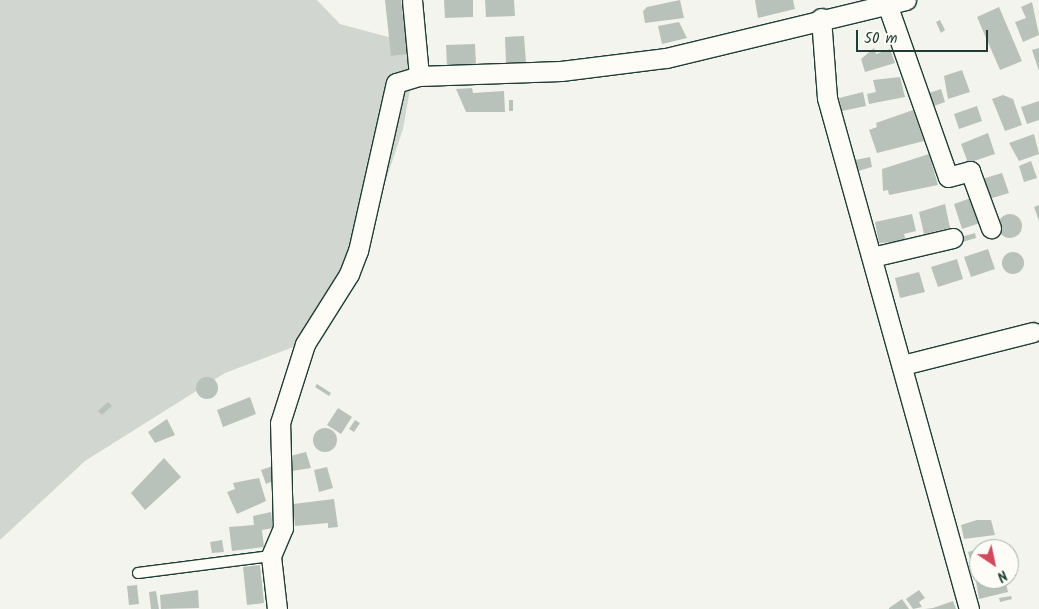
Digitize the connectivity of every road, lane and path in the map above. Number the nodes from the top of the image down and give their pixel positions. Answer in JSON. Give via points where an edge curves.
{"nodes":[{"id":1,"x":412,"y":0,"type":"edge"},
{"id":2,"x":906,"y":0,"type":"edge"},
{"id":3,"x":887,"y":4,"type":"junction"},
{"id":4,"x":822,"y":18,"type":"junction"},
{"id":5,"x":419,"y":76,"type":"junction"},
{"id":6,"x":991,"y":228,"type":"dead end"},
{"id":7,"x":953,"y":238,"type":"dead end"},
{"id":8,"x":872,"y":257,"type":"junction"},
{"id":9,"x":1033,"y":332,"type":"dead end"},
{"id":10,"x":903,"y":365,"type":"junction"},
{"id":11,"x":271,"y":556,"type":"junction"},
{"id":12,"x":138,"y":573,"type":"dead end"},
{"id":13,"x":277,"y":609,"type":"edge"},
{"id":14,"x":969,"y":609,"type":"edge"}],
"edges":[{"from":1,"to":5,"type":"street"},
{"from":2,"to":3,"type":"street"},
{"from":3,"to":4,"type":"street"},
{"from":3,"to":6,"type":"street","via":[[948,177],[970,171]]},
{"from":4,"to":5,"type":"street","via":[[666,58],[561,71]]},
{"from":4,"to":8,"type":"street","via":[[828,98]]},
{"from":5,"to":11,"type":"street","via":[[396,83],[391,94],[358,251],[349,274],[305,344],[290,382],[280,423],[283,528]]},
{"from":7,"to":8,"type":"street"},
{"from":8,"to":10,"type":"street"},
{"from":9,"to":10,"type":"street"},
{"from":10,"to":14,"type":"street"},
{"from":11,"to":12,"type":"lane"},
{"from":11,"to":13,"type":"street"}]}
